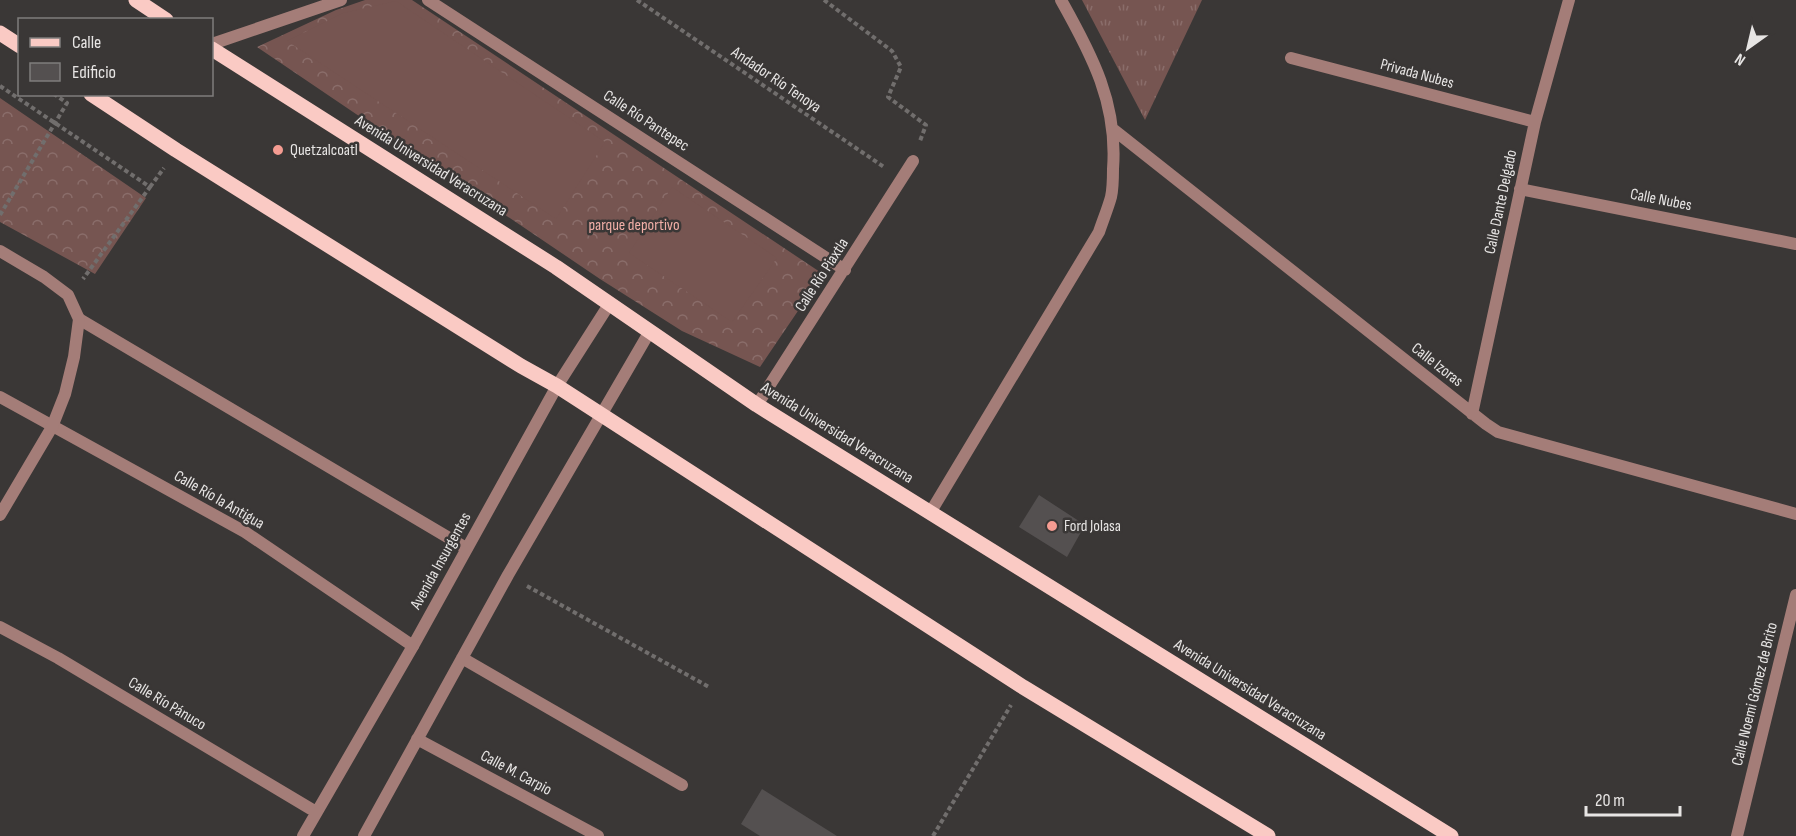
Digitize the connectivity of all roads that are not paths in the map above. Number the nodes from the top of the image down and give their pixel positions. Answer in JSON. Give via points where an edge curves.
{"nodes":[{"id":1,"x":136,"y":0,"type":"edge"},
{"id":2,"x":341,"y":0,"type":"edge"},
{"id":3,"x":428,"y":0,"type":"edge"},
{"id":4,"x":1061,"y":0,"type":"edge"},
{"id":5,"x":1569,"y":0,"type":"edge"},
{"id":6,"x":163,"y":18,"type":"edge"},
{"id":7,"x":0,"y":33,"type":"edge"},
{"id":8,"x":213,"y":44,"type":"edge"},
{"id":9,"x":18,"y":45,"type":"edge"},
{"id":10,"x":213,"y":50,"type":"edge"},
{"id":11,"x":1291,"y":58,"type":"dead end"},
{"id":12,"x":94,"y":96,"type":"edge"},
{"id":13,"x":1535,"y":122,"type":"junction"},
{"id":14,"x":1114,"y":130,"type":"junction"},
{"id":15,"x":913,"y":161,"type":"road end"},
{"id":16,"x":1520,"y":189,"type":"junction"},
{"id":17,"x":1796,"y":244,"type":"edge"},
{"id":18,"x":0,"y":251,"type":"edge"},
{"id":19,"x":845,"y":270,"type":"junction"},
{"id":20,"x":610,"y":303,"type":"junction"},
{"id":21,"x":79,"y":319,"type":"junction"},
{"id":22,"x":650,"y":331,"type":"junction"},
{"id":23,"x":557,"y":386,"type":"junction"},
{"id":24,"x":0,"y":397,"type":"edge"},
{"id":25,"x":757,"y":405,"type":"junction"},
{"id":26,"x":600,"y":414,"type":"junction"},
{"id":27,"x":1472,"y":414,"type":"junction"},
{"id":28,"x":52,"y":427,"type":"junction"},
{"id":29,"x":930,"y":513,"type":"junction"},
{"id":30,"x":1796,"y":514,"type":"edge"},
{"id":31,"x":0,"y":515,"type":"edge"},
{"id":32,"x":466,"y":548,"type":"junction"},
{"id":33,"x":1796,"y":595,"type":"edge"},
{"id":34,"x":0,"y":628,"type":"edge"},
{"id":35,"x":413,"y":646,"type":"junction"},
{"id":36,"x":462,"y":658,"type":"junction"},
{"id":37,"x":417,"y":739,"type":"junction"},
{"id":38,"x":682,"y":784,"type":"dead end"},
{"id":39,"x":316,"y":812,"type":"junction"},
{"id":40,"x":303,"y":836,"type":"edge"},
{"id":41,"x":364,"y":836,"type":"edge"},
{"id":42,"x":598,"y":836,"type":"edge"},
{"id":43,"x":1268,"y":836,"type":"edge"},
{"id":44,"x":1451,"y":836,"type":"edge"},
{"id":45,"x":1737,"y":836,"type":"edge"}],
"edges":[{"from":1,"to":6,"type":"main road"},
{"from":2,"to":8,"type":"street"},
{"from":3,"to":19,"type":"street","name":"Calle Río Pantepec"},
{"from":4,"to":14,"type":"street","via":[[1085,42],[1110,107]]},
{"from":5,"to":13,"type":"street","name":"Calle Dante Delgado"},
{"from":7,"to":9,"type":"main road"},
{"from":10,"to":20,"type":"main road","name":"Avenida Universidad Veracruzana"},
{"from":11,"to":13,"type":"street","name":"Privada Nubes"},
{"from":12,"to":23,"type":"main road"},
{"from":13,"to":16,"type":"street","name":"Calle Dante Delgado"},
{"from":14,"to":27,"type":"street","name":"Calle Izoras"},
{"from":14,"to":29,"type":"street","via":[[1111,195],[1099,232]]},
{"from":15,"to":19,"type":"street","name":"Calle Río Piaxtla"},
{"from":16,"to":17,"type":"street","name":"Calle Nubes"},
{"from":16,"to":27,"type":"street","name":"Calle Dante Delgado"},
{"from":18,"to":21,"type":"street","via":[[68,295]]},
{"from":19,"to":25,"type":"street","name":"Calle Río Piaxtla"},
{"from":20,"to":22,"type":"main road","name":"Avenida Universidad Veracruzana"},
{"from":20,"to":23,"type":"street","name":"Avenida Insurgentes"},
{"from":21,"to":28,"type":"street","via":[[65,394]]},
{"from":21,"to":32,"type":"street"},
{"from":22,"to":25,"type":"main road","name":"Avenida Universidad Veracruzana"},
{"from":22,"to":26,"type":"street"},
{"from":23,"to":26,"type":"main road"},
{"from":23,"to":32,"type":"street","name":"Avenida Insurgentes"},
{"from":24,"to":28,"type":"street","name":"Calle Río la Antigua"},
{"from":25,"to":29,"type":"main road","name":"Avenida Universidad Veracruzana"},
{"from":26,"to":36,"type":"street"},
{"from":26,"to":43,"type":"main road","via":[[1023,687]]},
{"from":27,"to":30,"type":"street","name":"Calle Izoras","via":[[1498,432]]},
{"from":28,"to":31,"type":"street"},
{"from":28,"to":35,"type":"street","name":"Calle Río la Antigua","via":[[245,532]]},
{"from":29,"to":44,"type":"main road","name":"Avenida Universidad Veracruzana"},
{"from":32,"to":35,"type":"street","name":"Avenida Insurgentes"},
{"from":33,"to":45,"type":"street","name":"Calle Noemi Gómez de Brito"},
{"from":34,"to":39,"type":"street","name":"Calle Río Pánuco","via":[[58,658]]},
{"from":35,"to":39,"type":"street","name":"Avenida Insurgentes"},
{"from":36,"to":37,"type":"street"},
{"from":36,"to":38,"type":"street"},
{"from":37,"to":41,"type":"street"},
{"from":37,"to":42,"type":"street","name":"Calle M. Carpio"},
{"from":39,"to":40,"type":"street","name":"Avenida Insurgentes"}]}
